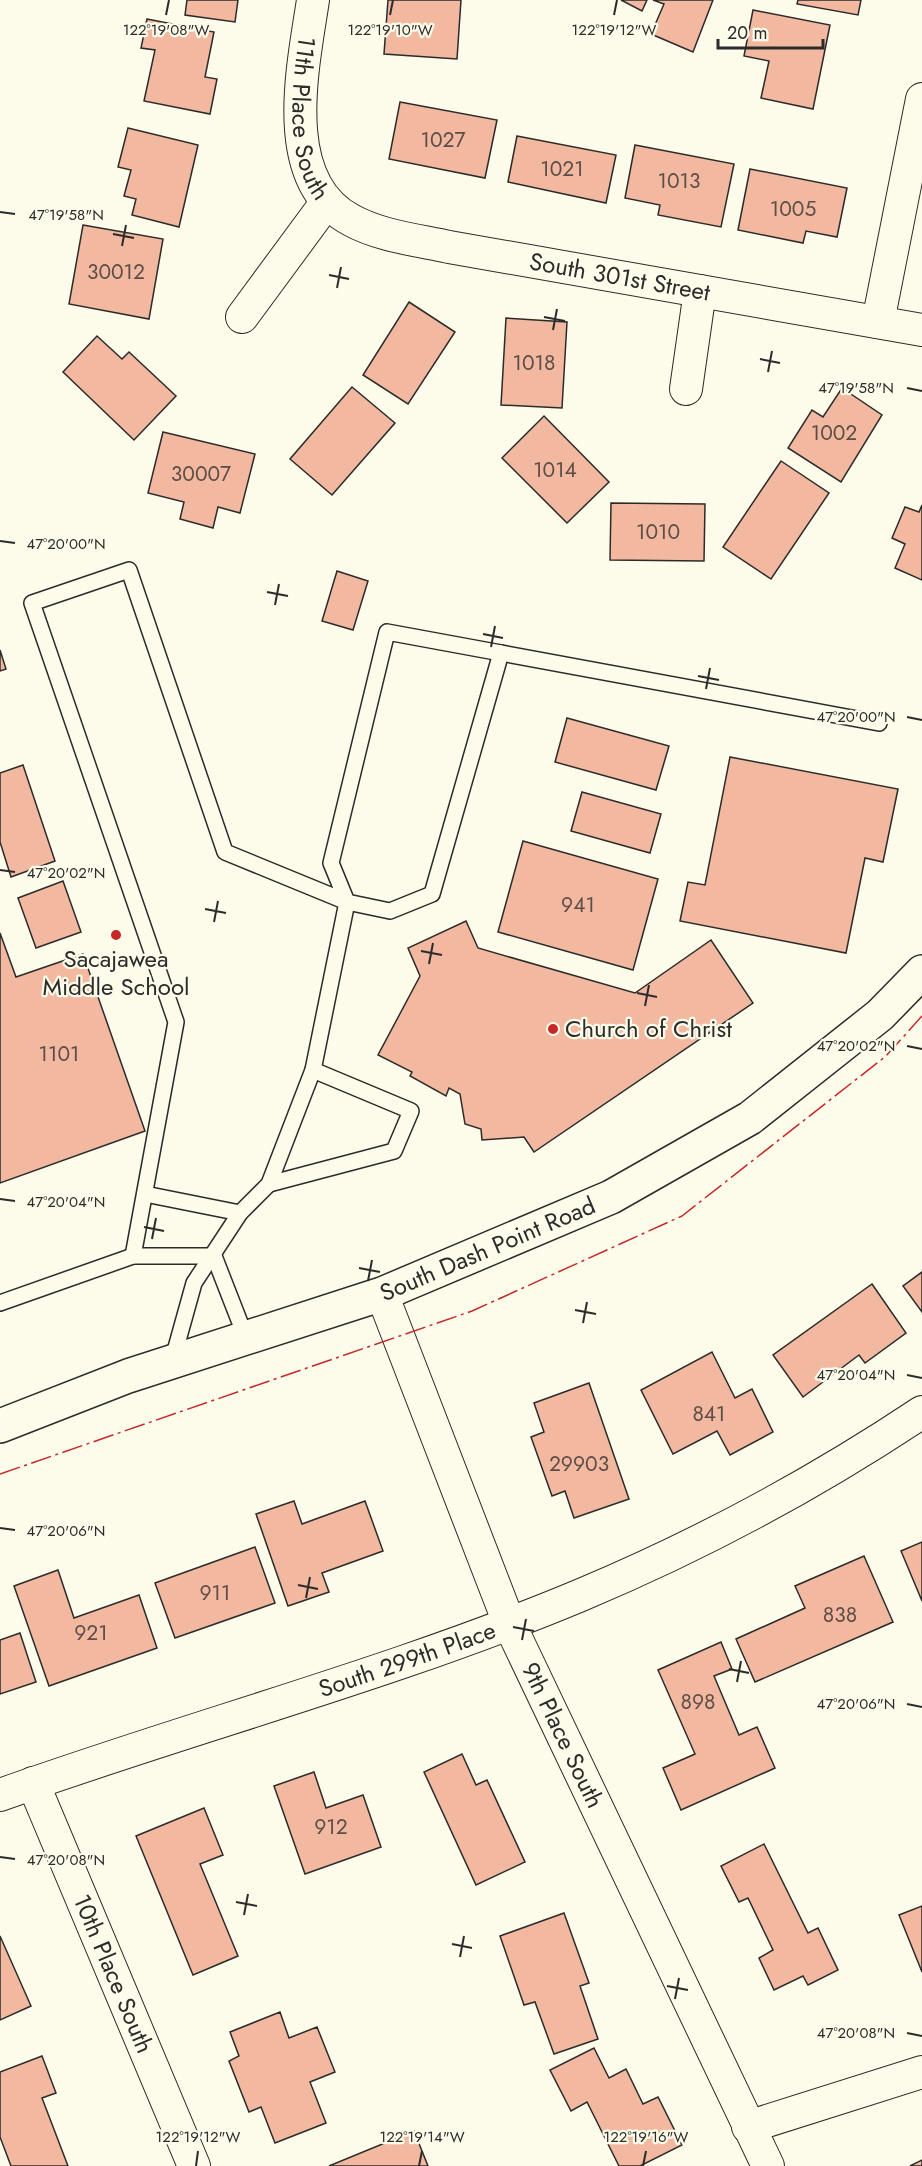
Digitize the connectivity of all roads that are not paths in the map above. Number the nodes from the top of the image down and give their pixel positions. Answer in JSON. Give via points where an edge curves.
{"nodes":[{"id":1,"x":313,"y":0,"type":"edge"},
{"id":2,"x":922,"y":99,"type":"edge"},
{"id":3,"x":326,"y":203,"type":"junction"},
{"id":4,"x":700,"y":291,"type":"junction"},
{"id":5,"x":242,"y":317,"type":"dead end"},
{"id":6,"x":878,"y":322,"type":"junction"},
{"id":7,"x":922,"y":330,"type":"edge"},
{"id":8,"x":686,"y":390,"type":"dead end"},
{"id":9,"x":501,"y":653,"type":"junction"},
{"id":10,"x":879,"y":723,"type":"dead end"},
{"id":11,"x":347,"y":902,"type":"junction"},
{"id":12,"x":922,"y":972,"type":"edge"},
{"id":13,"x":313,"y":1070,"type":"junction"},
{"id":14,"x":269,"y":1184,"type":"junction"},
{"id":15,"x":144,"y":1194,"type":"junction"},
{"id":16,"x":240,"y":1213,"type":"junction"},
{"id":17,"x":133,"y":1256,"type":"junction"},
{"id":18,"x":213,"y":1256,"type":"junction"},
{"id":19,"x":382,"y":1294,"type":"junction"},
{"id":20,"x":0,"y":1303,"type":"edge"},
{"id":21,"x":246,"y":1338,"type":"junction"},
{"id":22,"x":172,"y":1362,"type":"junction"},
{"id":23,"x":922,"y":1412,"type":"edge"},
{"id":24,"x":0,"y":1426,"type":"edge"},
{"id":25,"x":509,"y":1623,"type":"junction"},
{"id":26,"x":33,"y":1783,"type":"junction"},
{"id":27,"x":0,"y":1795,"type":"edge"},
{"id":28,"x":922,"y":2072,"type":"edge"},
{"id":29,"x":748,"y":2127,"type":"junction"},
{"id":30,"x":194,"y":2166,"type":"edge"},
{"id":31,"x":768,"y":2166,"type":"edge"}],
"edges":[{"from":1,"to":3,"type":"street","name":"11th Place South","via":[[299,104],[310,171]]},
{"from":2,"to":6,"type":"street"},
{"from":3,"to":4,"type":"street","name":"South 301st Street","via":[[351,221],[385,233]]},
{"from":3,"to":5,"type":"street","name":"11th Place South"},
{"from":4,"to":6,"type":"street","name":"South 301st Street"},
{"from":4,"to":8,"type":"street"},
{"from":6,"to":7,"type":"street","name":"South 301st Street"},
{"from":9,"to":10,"type":"lane"},
{"from":9,"to":11,"type":"lane","via":[[432,894],[390,911]]},
{"from":9,"to":11,"type":"lane","via":[[387,632],[331,863]]},
{"from":11,"to":13,"type":"lane"},
{"from":11,"to":15,"type":"lane","via":[[225,852],[129,570],[32,603],[176,1022]]},
{"from":12,"to":19,"type":"main road","name":"South Dash Point Road","via":[[880,1015],[750,1119],[610,1197]]},
{"from":13,"to":14,"type":"lane"},
{"from":13,"to":14,"type":"lane","via":[[411,1111],[394,1151]]},
{"from":14,"to":16,"type":"lane"},
{"from":15,"to":16,"type":"lane"},
{"from":15,"to":17,"type":"lane"},
{"from":16,"to":18,"type":"lane"},
{"from":17,"to":18,"type":"lane"},
{"from":17,"to":20,"type":"lane"},
{"from":18,"to":21,"type":"lane"},
{"from":18,"to":22,"type":"lane","via":[[194,1283]]},
{"from":19,"to":21,"type":"main road","name":"South Dash Point Road"},
{"from":19,"to":25,"type":"street","name":"9th Place South"},
{"from":21,"to":22,"type":"main road","name":"South Dash Point Road"},
{"from":22,"to":24,"type":"main road","name":"South Dash Point Road"},
{"from":23,"to":25,"type":"street","name":"South 299th Place","via":[[759,1511],[581,1595]]},
{"from":25,"to":26,"type":"street","name":"South 299th Place"},
{"from":25,"to":29,"type":"street","name":"9th Place South"},
{"from":26,"to":27,"type":"street","name":"South 299th Place"},
{"from":26,"to":30,"type":"street","name":"10th Place South"},
{"from":28,"to":29,"type":"street"},
{"from":29,"to":31,"type":"street","name":"9th Place South"}]}
